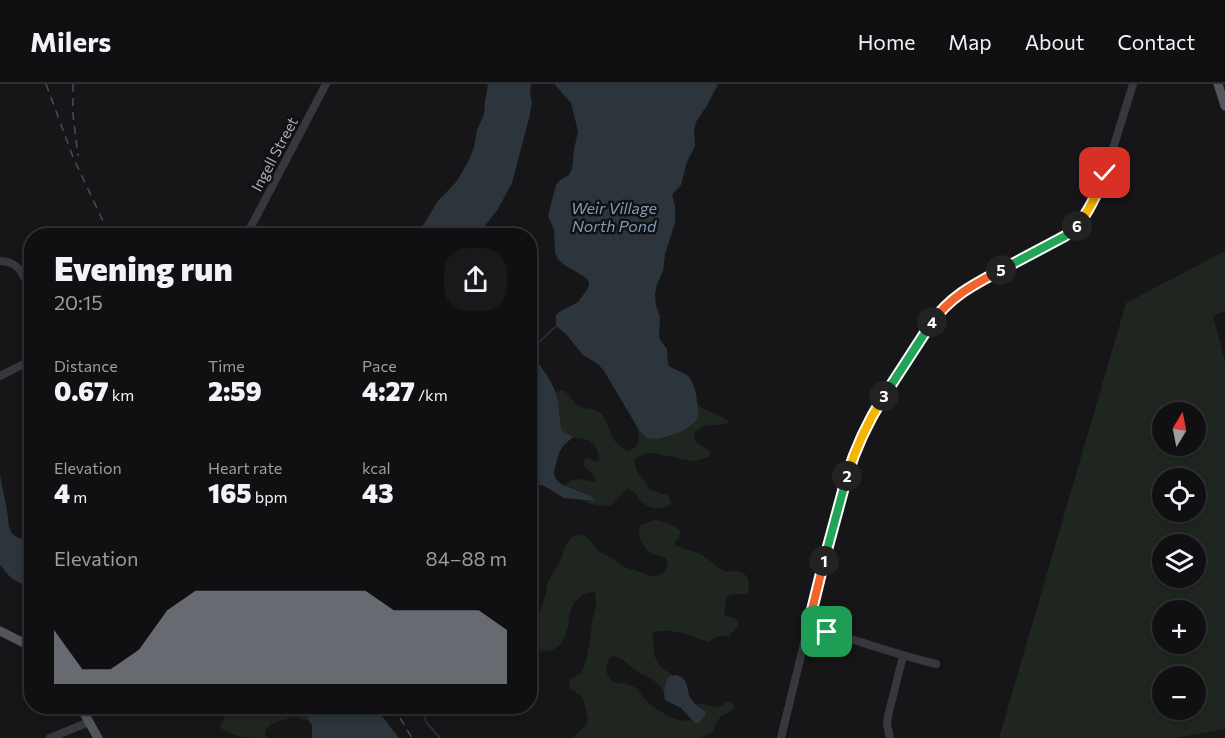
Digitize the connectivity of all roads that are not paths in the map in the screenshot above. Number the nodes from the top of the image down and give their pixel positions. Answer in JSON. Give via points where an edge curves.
{"nodes":[{"id":1,"x":326,"y":84,"type":"edge"},
{"id":2,"x":1133,"y":84,"type":"edge"},
{"id":3,"x":1218,"y":84,"type":"edge"},
{"id":4,"x":1225,"y":106,"type":"edge"},
{"id":5,"x":250,"y":228,"type":"edge"},
{"id":6,"x":0,"y":261,"type":"edge"},
{"id":7,"x":24,"y":280,"type":"edge"},
{"id":8,"x":24,"y":364,"type":"edge"},
{"id":9,"x":0,"y":376,"type":"edge"},
{"id":10,"x":808,"y":626,"type":"junction"},
{"id":11,"x":0,"y":631,"type":"edge"},
{"id":12,"x":24,"y":643,"type":"edge"},
{"id":13,"x":903,"y":656,"type":"junction"},
{"id":14,"x":936,"y":664,"type":"dead end"},
{"id":15,"x":84,"y":714,"type":"edge"},
{"id":16,"x":89,"y":722,"type":"junction"},
{"id":17,"x":50,"y":738,"type":"edge"},
{"id":18,"x":98,"y":738,"type":"edge"},
{"id":19,"x":781,"y":738,"type":"edge"},
{"id":20,"x":890,"y":738,"type":"edge"}],
"edges":[{"from":1,"to":5,"type":"street","name":"Ingell Street"},
{"from":2,"to":10,"type":"street","via":[[1098,192],[1087,214],[1065,236],[973,285],[950,302],[937,315],[869,420],[844,485]]},
{"from":3,"to":4,"type":"main road"},
{"from":6,"to":7,"type":"street","via":[[16,266]]},
{"from":8,"to":9,"type":"street"},
{"from":10,"to":13,"type":"street"},
{"from":10,"to":19,"type":"street"},
{"from":11,"to":12,"type":"main road"},
{"from":13,"to":14,"type":"street"},
{"from":13,"to":20,"type":"street","via":[[888,716]]},
{"from":15,"to":16,"type":"main road"},
{"from":16,"to":17,"type":"street"},
{"from":16,"to":18,"type":"main road"}]}
